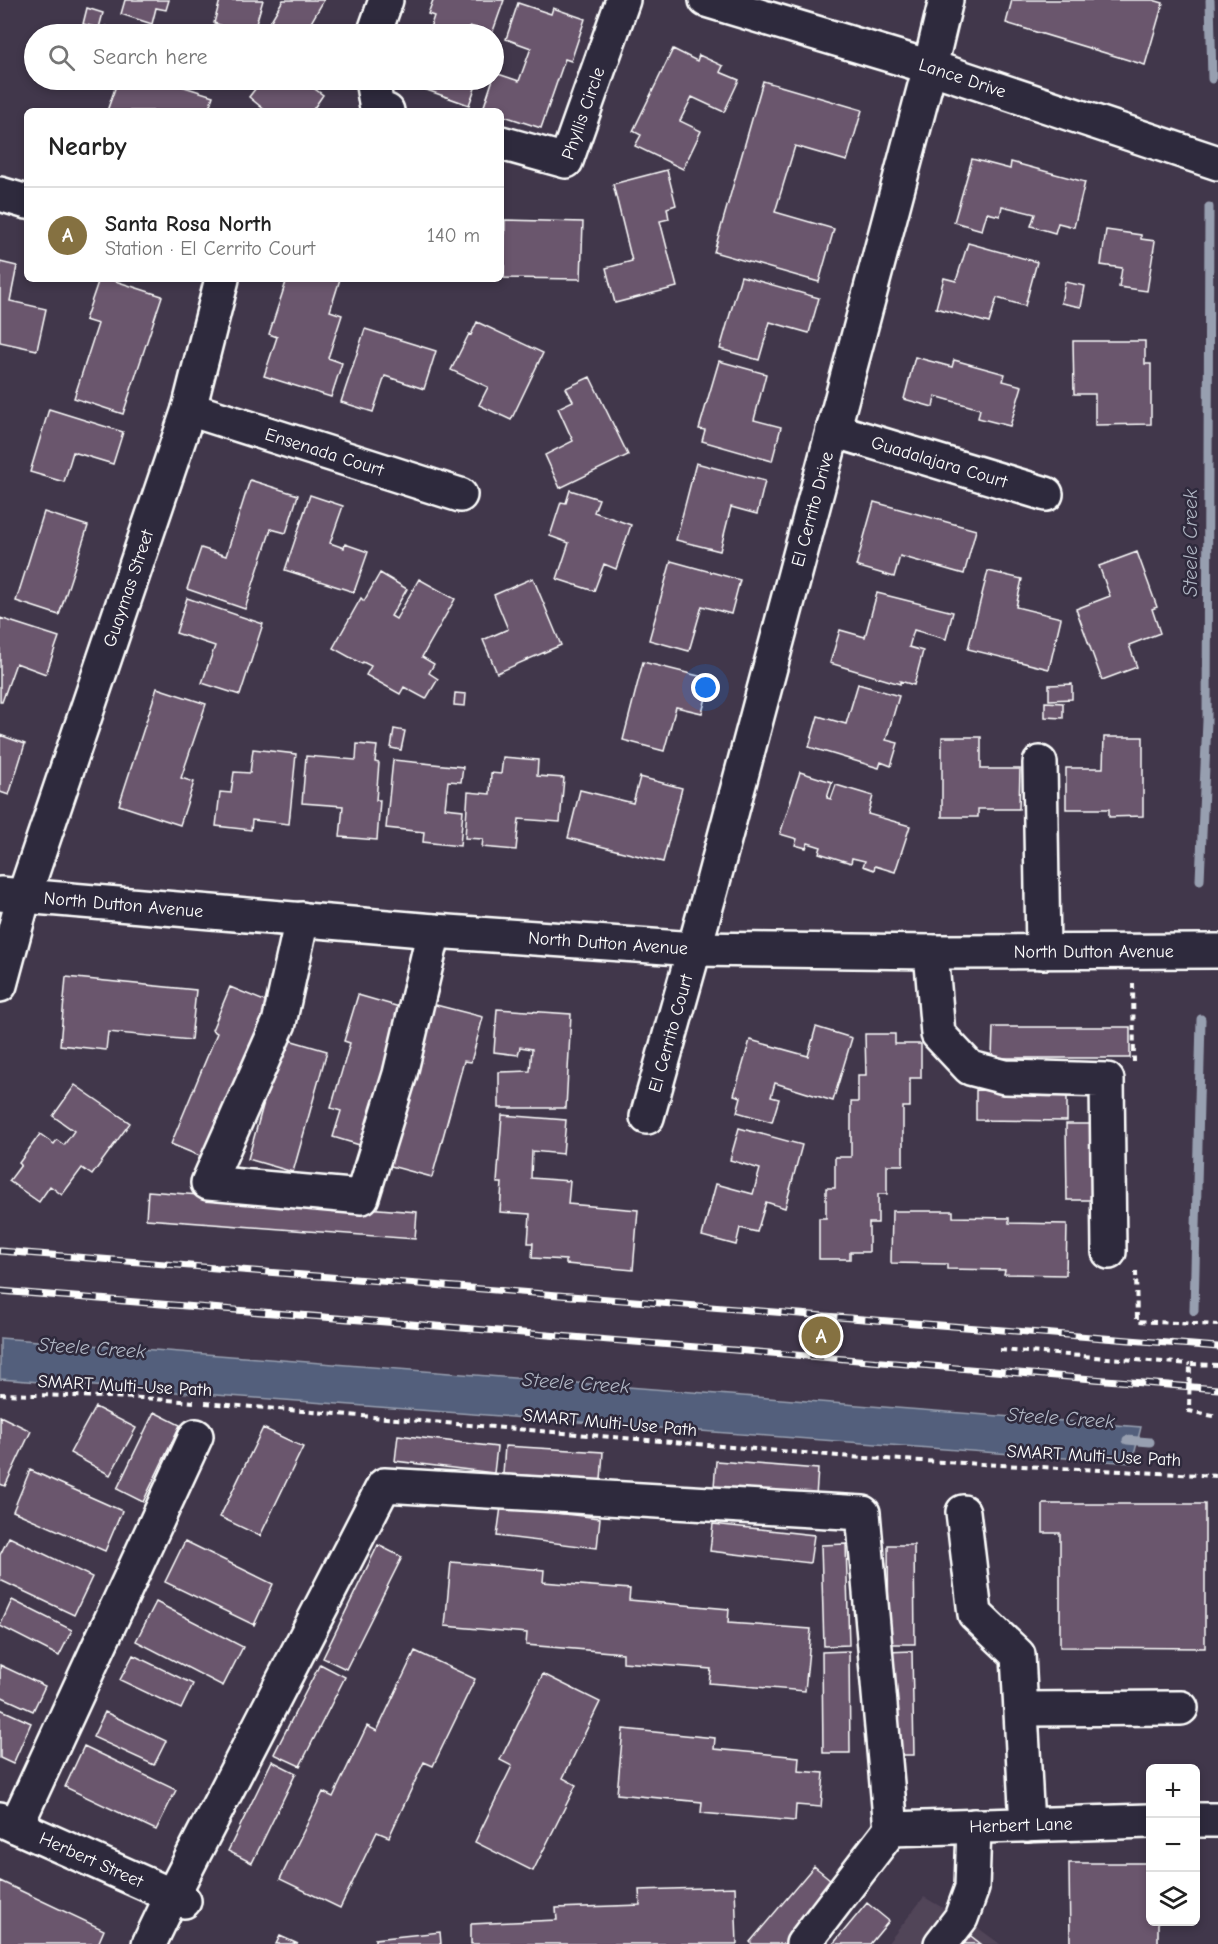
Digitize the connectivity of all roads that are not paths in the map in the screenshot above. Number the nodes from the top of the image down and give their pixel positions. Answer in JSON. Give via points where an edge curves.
{"nodes":[{"id":1,"x":386,"y":0,"type":"edge"},
{"id":2,"x":623,"y":0,"type":"edge"},
{"id":3,"x":706,"y":0,"type":"edge"},
{"id":4,"x":946,"y":0,"type":"edge"},
{"id":5,"x":378,"y":24,"type":"edge"},
{"id":6,"x":930,"y":68,"type":"junction"},
{"id":7,"x":374,"y":90,"type":"edge"},
{"id":8,"x":377,"y":108,"type":"edge"},
{"id":9,"x":504,"y":144,"type":"edge"},
{"id":10,"x":1218,"y":163,"type":"edge"},
{"id":11,"x":0,"y":194,"type":"edge"},
{"id":12,"x":24,"y":201,"type":"edge"},
{"id":13,"x":221,"y":282,"type":"edge"},
{"id":14,"x":189,"y":409,"type":"junction"},
{"id":15,"x":833,"y":430,"type":"junction"},
{"id":16,"x":1046,"y":494,"type":"dead end"},
{"id":17,"x":460,"y":495,"type":"dead end"},
{"id":18,"x":1040,"y":763,"type":"dead end"},
{"id":19,"x":12,"y":895,"type":"edge"},
{"id":20,"x":302,"y":919,"type":"junction"},
{"id":21,"x":434,"y":931,"type":"junction"},
{"id":22,"x":695,"y":949,"type":"junction"},
{"id":23,"x":1218,"y":951,"type":"edge"},
{"id":24,"x":931,"y":952,"type":"junction"},
{"id":25,"x":1043,"y":952,"type":"junction"},
{"id":26,"x":0,"y":985,"type":"edge"},
{"id":27,"x":647,"y":1116,"type":"dead end"},
{"id":28,"x":1109,"y":1252,"type":"dead end"},
{"id":29,"x":196,"y":1436,"type":"dead end"},
{"id":30,"x":963,"y":1512,"type":"dead end"},
{"id":31,"x":1181,"y":1708,"type":"dead end"},
{"id":32,"x":1022,"y":1710,"type":"junction"},
{"id":33,"x":1200,"y":1820,"type":"edge"},
{"id":34,"x":1218,"y":1820,"type":"edge"},
{"id":35,"x":1146,"y":1821,"type":"edge"},
{"id":36,"x":8,"y":1822,"type":"edge"},
{"id":37,"x":1027,"y":1825,"type":"junction"},
{"id":38,"x":974,"y":1826,"type":"junction"},
{"id":39,"x":891,"y":1829,"type":"junction"},
{"id":40,"x":178,"y":1898,"type":"junction"},
{"id":41,"x":149,"y":1944,"type":"edge"},
{"id":42,"x":803,"y":1944,"type":"edge"},
{"id":43,"x":941,"y":1944,"type":"edge"}],
"edges":[{"from":1,"to":5,"type":"street"},
{"from":2,"to":9,"type":"street","name":"Phyllis Circle","via":[[566,161]]},
{"from":3,"to":6,"type":"street","name":"Lance Drive"},
{"from":4,"to":6,"type":"street","name":"El Cerrito Drive"},
{"from":6,"to":10,"type":"street","name":"Lance Drive"},
{"from":6,"to":15,"type":"street","name":"El Cerrito Drive"},
{"from":7,"to":8,"type":"street"},
{"from":11,"to":12,"type":"street"},
{"from":13,"to":14,"type":"street","name":"Guaymas Street"},
{"from":14,"to":17,"type":"street","name":"Ensenada Court"},
{"from":14,"to":19,"type":"street","name":"Guaymas Street"},
{"from":15,"to":16,"type":"street","name":"Guadalajara Court"},
{"from":15,"to":22,"type":"street","name":"El Cerrito Drive"},
{"from":18,"to":25,"type":"street"},
{"from":19,"to":20,"type":"street","name":"North Dutton Avenue"},
{"from":19,"to":26,"type":"street","name":"Guaymas Street"},
{"from":20,"to":21,"type":"street","name":"North Dutton Avenue"},
{"from":20,"to":21,"type":"street","via":[[279,1023],[208,1183],[362,1197],[399,1074]]},
{"from":21,"to":22,"type":"street","name":"North Dutton Avenue"},
{"from":22,"to":24,"type":"street","name":"North Dutton Avenue"},
{"from":22,"to":27,"type":"street","name":"El Cerrito Court"},
{"from":23,"to":25,"type":"street","name":"North Dutton Avenue"},
{"from":24,"to":25,"type":"street","name":"North Dutton Avenue"},
{"from":24,"to":28,"type":"street","via":[[938,1034],[970,1068],[1005,1077],[1107,1080]]},
{"from":29,"to":36,"type":"street"},
{"from":30,"to":32,"type":"street","via":[[975,1614],[1018,1655]]},
{"from":31,"to":32,"type":"street"},
{"from":32,"to":37,"type":"street"},
{"from":33,"to":34,"type":"street"},
{"from":35,"to":37,"type":"street","name":"Herbert Lane"},
{"from":36,"to":40,"type":"street","name":"Herbert Street"},
{"from":37,"to":38,"type":"street","name":"Herbert Lane"},
{"from":38,"to":39,"type":"street","name":"Herbert Lane"},
{"from":38,"to":43,"type":"street","via":[[972,1888],[961,1918]]},
{"from":39,"to":40,"type":"street","via":[[863,1512],[384,1485]]},
{"from":39,"to":42,"type":"street"},
{"from":40,"to":41,"type":"street"}]}
